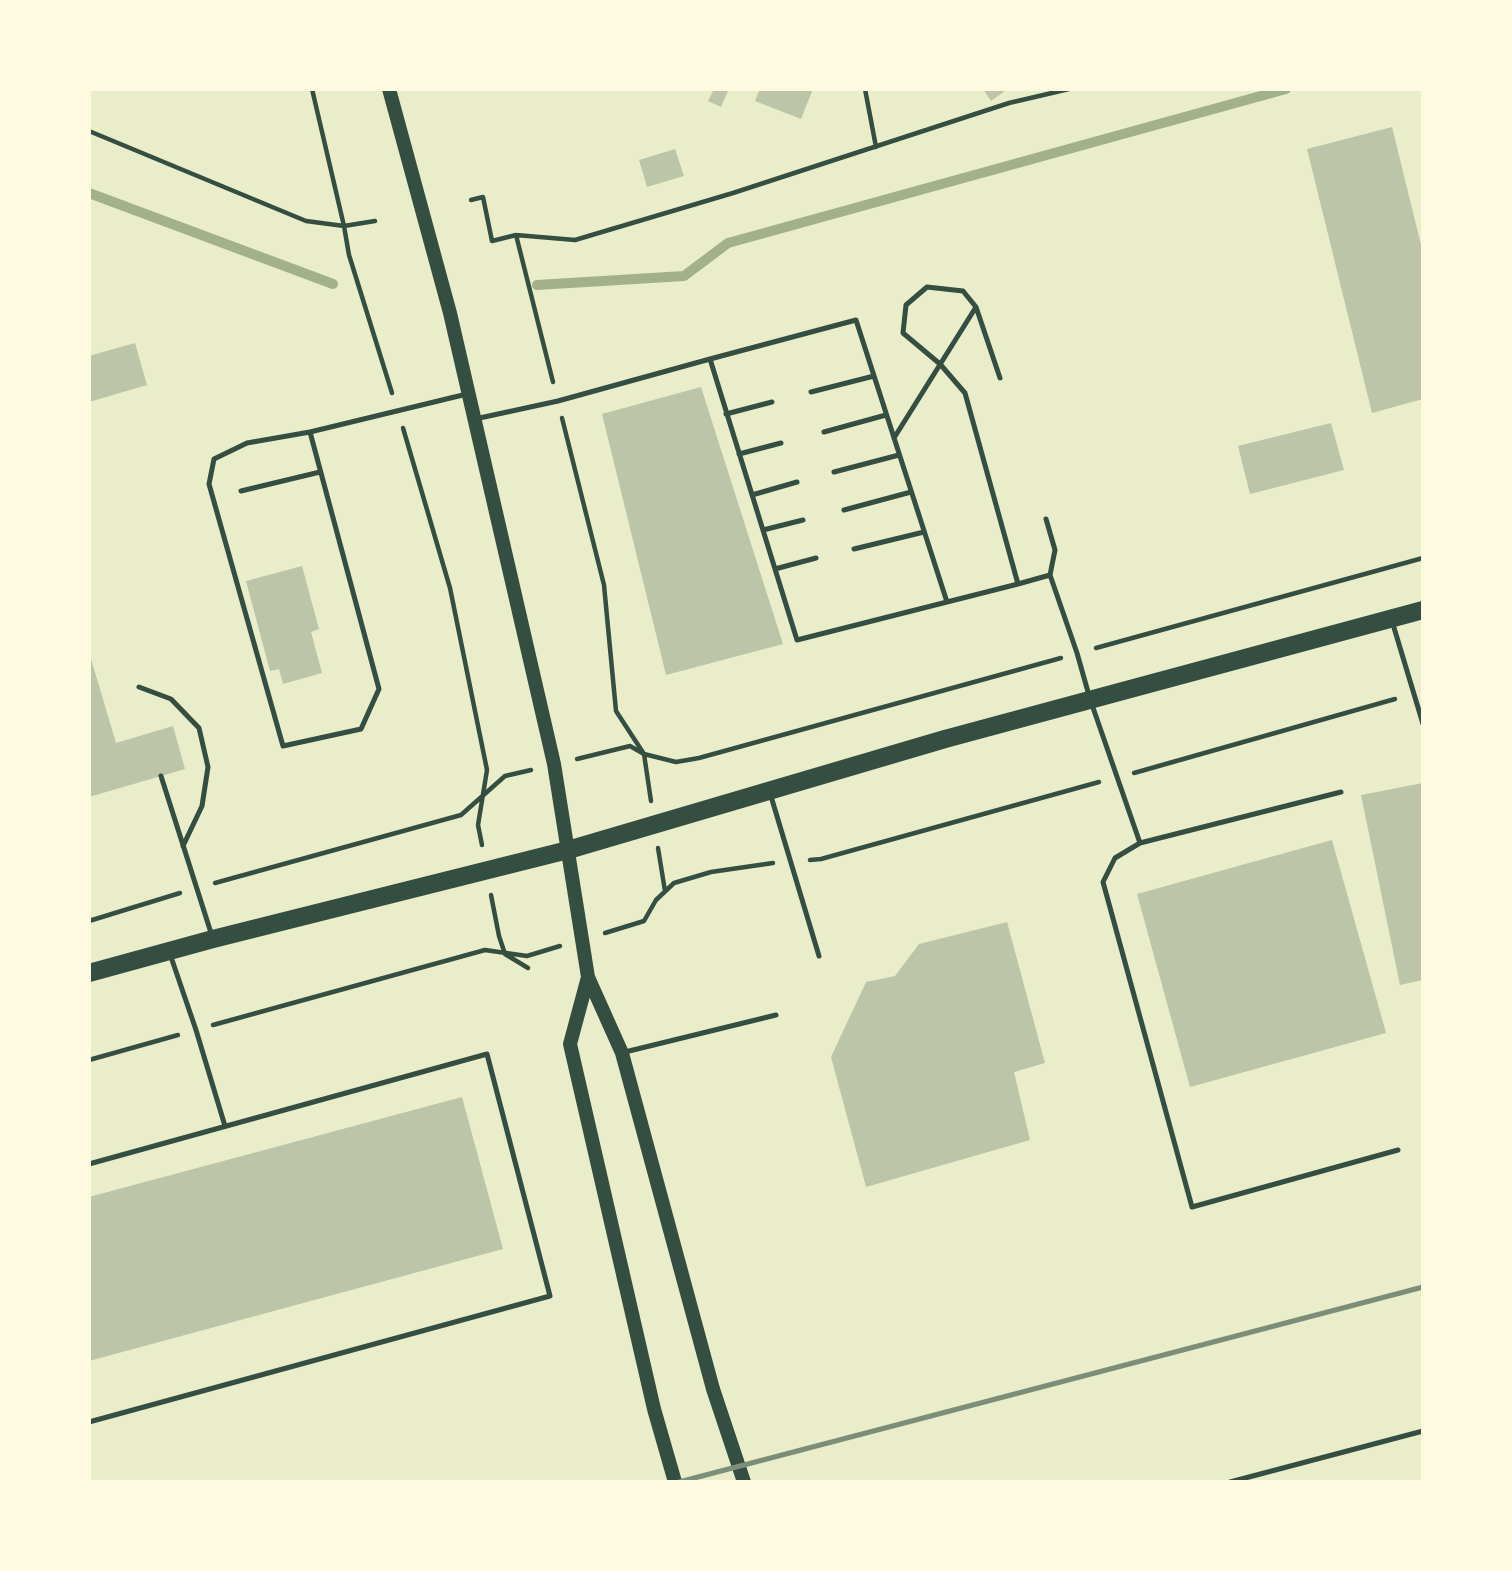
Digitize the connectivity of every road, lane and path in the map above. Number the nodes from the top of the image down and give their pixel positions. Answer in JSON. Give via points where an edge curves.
{"nodes":[{"id":1,"x":388,"y":89,"type":"edge"},
{"id":2,"x":865,"y":89,"type":"edge"},
{"id":3,"x":1069,"y":89,"type":"edge"},
{"id":4,"x":89,"y":131,"type":"edge"},
{"id":5,"x":876,"y":147,"type":"junction"},
{"id":6,"x":471,"y":200,"type":"dead end"},
{"id":7,"x":375,"y":221,"type":"dead end"},
{"id":8,"x":516,"y":235,"type":"junction"},
{"id":9,"x":976,"y":307,"type":"junction"},
{"id":10,"x":710,"y":359,"type":"junction"},
{"id":11,"x":940,"y":364,"type":"junction"},
{"id":12,"x":874,"y":376,"type":"junction"},
{"id":13,"x":1000,"y":378,"type":"dead end"},
{"id":14,"x":811,"y":392,"type":"dead end"},
{"id":15,"x":468,"y":394,"type":"junction"},
{"id":16,"x":558,"y":401,"type":"junction"},
{"id":17,"x":772,"y":402,"type":"dead end"},
{"id":18,"x":726,"y":414,"type":"junction"},
{"id":19,"x":886,"y":415,"type":"junction"},
{"id":20,"x":474,"y":419,"type":"junction"},
{"id":21,"x":310,"y":432,"type":"junction"},
{"id":22,"x":824,"y":432,"type":"dead end"},
{"id":23,"x":894,"y":438,"type":"junction"},
{"id":24,"x":782,"y":443,"type":"dead end"},
{"id":25,"x":739,"y":454,"type":"junction"},
{"id":26,"x":899,"y":455,"type":"junction"},
{"id":27,"x":320,"y":472,"type":"junction"},
{"id":28,"x":834,"y":472,"type":"dead end"},
{"id":29,"x":797,"y":482,"type":"dead end"},
{"id":30,"x":241,"y":491,"type":"dead end"},
{"id":31,"x":911,"y":492,"type":"junction"},
{"id":32,"x":752,"y":495,"type":"junction"},
{"id":33,"x":844,"y":510,"type":"dead end"},
{"id":34,"x":1046,"y":519,"type":"dead end"},
{"id":35,"x":803,"y":520,"type":"dead end"},
{"id":36,"x":763,"y":530,"type":"junction"},
{"id":37,"x":924,"y":532,"type":"junction"},
{"id":38,"x":854,"y":549,"type":"dead end"},
{"id":39,"x":816,"y":558,"type":"dead end"},
{"id":40,"x":775,"y":569,"type":"junction"},
{"id":41,"x":1050,"y":575,"type":"junction"},
{"id":42,"x":1018,"y":584,"type":"junction"},
{"id":43,"x":947,"y":602,"type":"junction"},
{"id":44,"x":1423,"y":610,"type":"edge"},
{"id":45,"x":1392,"y":618,"type":"junction"},
{"id":46,"x":139,"y":687,"type":"dead end"},
{"id":47,"x":1413,"y":693,"type":"junction"},
{"id":48,"x":1090,"y":699,"type":"junction"},
{"id":49,"x":1423,"y":724,"type":"edge"},
{"id":50,"x":630,"y":746,"type":"dead end"},
{"id":51,"x":644,"y":754,"type":"junction"},
{"id":52,"x":699,"y":758,"type":"dead end"},
{"id":53,"x":645,"y":761,"type":"dead end"},
{"id":54,"x":486,"y":770,"type":"dead end"},
{"id":55,"x":161,"y":776,"type":"dead end"},
{"id":56,"x":505,"y":776,"type":"dead end"},
{"id":57,"x":1117,"y":777,"type":"junction"},
{"id":58,"x":769,"y":790,"type":"junction"},
{"id":59,"x":1341,"y":792,"type":"dead end"},
{"id":60,"x":483,"y":797,"type":"junction"},
{"id":61,"x":478,"y":825,"type":"dead end"},
{"id":62,"x":1140,"y":843,"type":"junction"},
{"id":63,"x":183,"y":846,"type":"junction"},
{"id":64,"x":568,"y":850,"type":"junction"},
{"id":65,"x":789,"y":862,"type":"junction"},
{"id":66,"x":239,"y":876,"type":"dead end"},
{"id":67,"x":663,"y":883,"type":"dead end"},
{"id":68,"x":665,"y":892,"type":"junction"},
{"id":69,"x":166,"y":897,"type":"dead end"},
{"id":70,"x":89,"y":922,"type":"edge"},
{"id":71,"x":636,"y":925,"type":"dead end"},
{"id":72,"x":499,"y":936,"type":"dead end"},
{"id":73,"x":213,"y":939,"type":"junction"},
{"id":74,"x":169,"y":951,"type":"junction"},
{"id":75,"x":505,"y":954,"type":"junction"},
{"id":76,"x":527,"y":956,"type":"dead end"},
{"id":77,"x":819,"y":956,"type":"dead end"},
{"id":78,"x":527,"y":968,"type":"dead end"},
{"id":79,"x":89,"y":972,"type":"edge"},
{"id":80,"x":588,"y":977,"type":"junction"},
{"id":81,"x":776,"y":1015,"type":"dead end"},
{"id":82,"x":242,"y":1016,"type":"dead end"},
{"id":83,"x":173,"y":1037,"type":"dead end"},
{"id":84,"x":622,"y":1053,"type":"junction"},
{"id":85,"x":89,"y":1060,"type":"edge"},
{"id":86,"x":225,"y":1126,"type":"junction"},
{"id":87,"x":1398,"y":1150,"type":"dead end"},
{"id":88,"x":89,"y":1164,"type":"edge"},
{"id":89,"x":89,"y":1422,"type":"edge"},
{"id":90,"x":1423,"y":1431,"type":"edge"},
{"id":91,"x":676,"y":1482,"type":"edge"},
{"id":92,"x":744,"y":1482,"type":"edge"},
{"id":93,"x":1230,"y":1482,"type":"edge"}],
"edges":[{"from":1,"to":15,"type":"main road"},
{"from":2,"to":5,"type":"path"},
{"from":3,"to":5,"type":"path","via":[[1009,103]]},
{"from":4,"to":7,"type":"path","via":[[306,221],[344,226]]},
{"from":5,"to":8,"type":"path","via":[[575,240]]},
{"from":6,"to":8,"type":"path","via":[[483,197],[492,241]]},
{"from":8,"to":16,"type":"path"},
{"from":9,"to":11,"type":"lane"},
{"from":9,"to":11,"type":"lane","via":[[963,291],[927,287],[906,305],[903,333]]},
{"from":9,"to":13,"type":"lane"},
{"from":10,"to":12,"type":"lane","via":[[856,320]]},
{"from":10,"to":16,"type":"lane"},
{"from":10,"to":18,"type":"lane"},
{"from":11,"to":23,"type":"lane"},
{"from":11,"to":42,"type":"lane","via":[[965,393]]},
{"from":12,"to":14,"type":"lane"},
{"from":12,"to":19,"type":"lane"},
{"from":15,"to":20,"type":"main road"},
{"from":15,"to":21,"type":"lane"},
{"from":16,"to":20,"type":"lane"},
{"from":16,"to":51,"type":"path","via":[[604,585],[616,711]]},
{"from":17,"to":18,"type":"lane"},
{"from":18,"to":25,"type":"lane"},
{"from":19,"to":22,"type":"lane"},
{"from":19,"to":23,"type":"lane"},
{"from":20,"to":64,"type":"main road","via":[[554,764]]},
{"from":21,"to":27,"type":"lane"},
{"from":21,"to":27,"type":"lane","via":[[247,443],[214,459],[209,484],[283,746],[361,729],[379,689]]},
{"from":23,"to":26,"type":"lane"},
{"from":24,"to":25,"type":"lane"},
{"from":25,"to":32,"type":"lane"},
{"from":26,"to":28,"type":"lane"},
{"from":26,"to":31,"type":"lane"},
{"from":27,"to":30,"type":"lane"},
{"from":29,"to":32,"type":"lane"},
{"from":31,"to":33,"type":"lane"},
{"from":31,"to":37,"type":"lane"},
{"from":32,"to":36,"type":"lane"},
{"from":34,"to":41,"type":"lane","via":[[1055,550]]},
{"from":35,"to":36,"type":"lane"},
{"from":36,"to":40,"type":"lane"},
{"from":37,"to":38,"type":"lane"},
{"from":37,"to":43,"type":"lane"},
{"from":39,"to":40,"type":"lane"},
{"from":40,"to":43,"type":"lane","via":[[797,640]]},
{"from":41,"to":42,"type":"lane"},
{"from":41,"to":48,"type":"lane"},
{"from":42,"to":43,"type":"lane"},
{"from":44,"to":45,"type":"main road"},
{"from":45,"to":47,"type":"lane"},
{"from":45,"to":48,"type":"main road"},
{"from":46,"to":63,"type":"lane","via":[[171,699],[199,728],[208,767],[202,806]]},
{"from":47,"to":49,"type":"lane"},
{"from":47,"to":57,"type":"path"},
{"from":48,"to":57,"type":"lane"},
{"from":48,"to":58,"type":"main road"},
{"from":50,"to":51,"type":"path"},
{"from":51,"to":52,"type":"path","via":[[676,762]]},
{"from":51,"to":53,"type":"path"},
{"from":54,"to":60,"type":"path"},
{"from":55,"to":63,"type":"lane"},
{"from":56,"to":60,"type":"path"},
{"from":57,"to":62,"type":"lane"},
{"from":57,"to":65,"type":"path","via":[[821,859]]},
{"from":58,"to":64,"type":"main road"},
{"from":58,"to":65,"type":"lane"},
{"from":59,"to":62,"type":"lane"},
{"from":60,"to":61,"type":"path"},
{"from":60,"to":66,"type":"path","via":[[461,815]]},
{"from":62,"to":87,"type":"lane","via":[[1115,858],[1103,882],[1192,1208]]},
{"from":63,"to":73,"type":"lane"},
{"from":64,"to":73,"type":"main road"},
{"from":64,"to":80,"type":"main road"},
{"from":65,"to":68,"type":"path","via":[[711,872],[674,883]]},
{"from":65,"to":77,"type":"lane"},
{"from":67,"to":68,"type":"path"},
{"from":68,"to":71,"type":"path"},
{"from":69,"to":70,"type":"path"},
{"from":72,"to":75,"type":"path"},
{"from":73,"to":74,"type":"main road"},
{"from":74,"to":79,"type":"main road"},
{"from":74,"to":86,"type":"lane"},
{"from":75,"to":76,"type":"path"},
{"from":75,"to":78,"type":"path"},
{"from":75,"to":82,"type":"path","via":[[485,950]]},
{"from":80,"to":84,"type":"main road"},
{"from":80,"to":91,"type":"main road","via":[[570,1044],[654,1409]]},
{"from":81,"to":84,"type":"lane"},
{"from":83,"to":85,"type":"path"},
{"from":84,"to":92,"type":"main road","via":[[713,1389]]},
{"from":86,"to":88,"type":"lane"},
{"from":86,"to":89,"type":"lane","via":[[487,1054],[550,1296]]},
{"from":90,"to":93,"type":"lane"}]}
